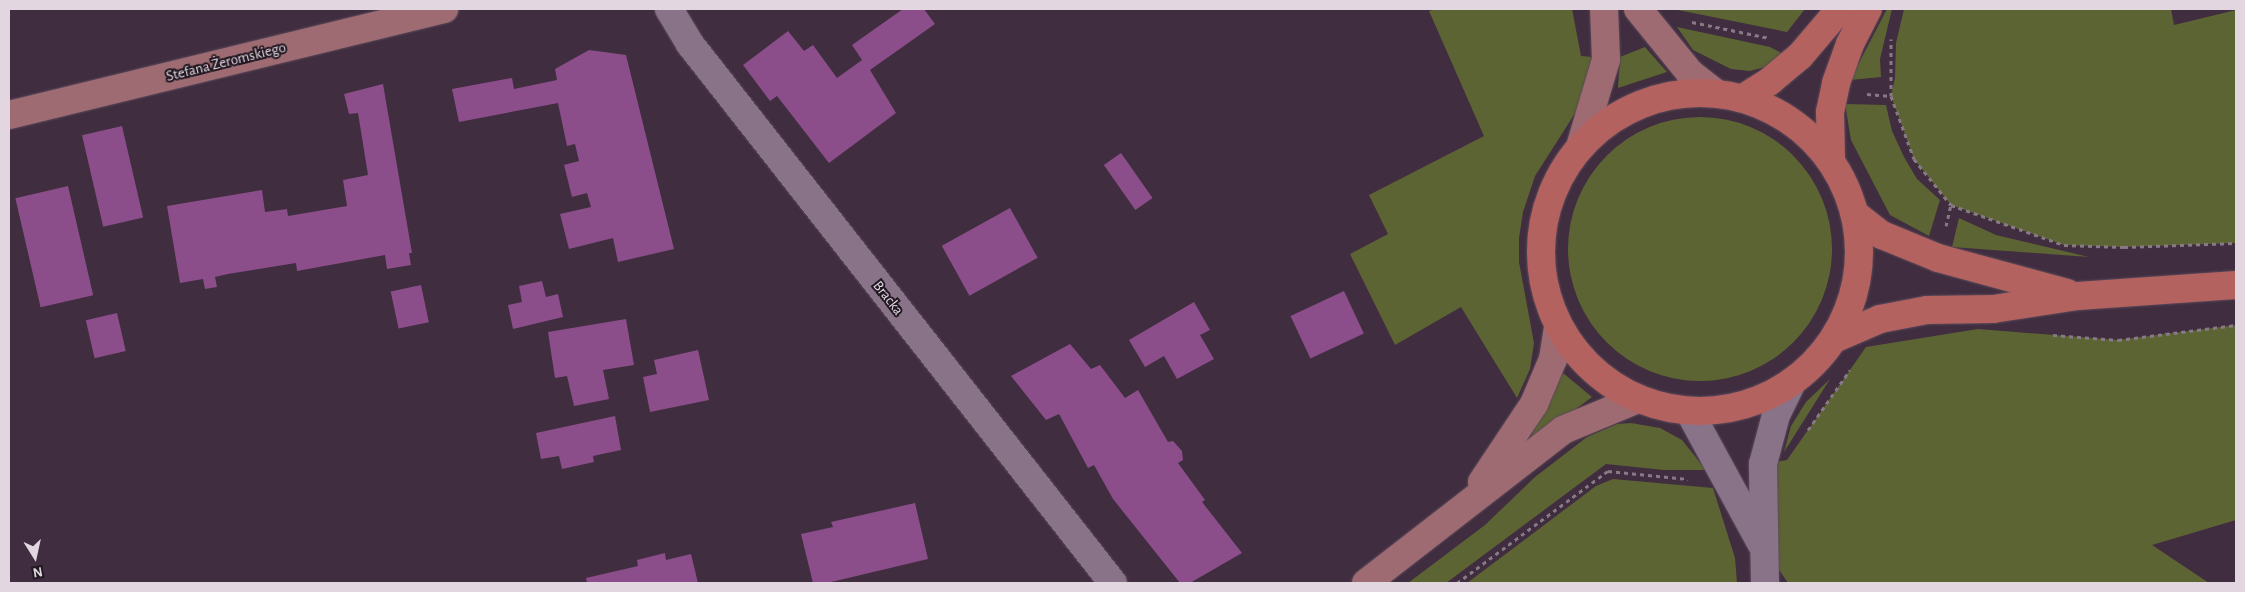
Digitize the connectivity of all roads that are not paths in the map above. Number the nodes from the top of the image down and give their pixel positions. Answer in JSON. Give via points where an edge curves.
{"nodes":[{"id":1,"x":444,"y":9,"type":"edge"},
{"id":2,"x":669,"y":9,"type":"edge"},
{"id":3,"x":1604,"y":9,"type":"edge"},
{"id":4,"x":1638,"y":9,"type":"edge"},
{"id":5,"x":1840,"y":9,"type":"edge"},
{"id":6,"x":1868,"y":9,"type":"edge"},
{"id":7,"x":1716,"y":93,"type":"junction"},
{"id":8,"x":1743,"y":98,"type":"junction"},
{"id":9,"x":9,"y":116,"type":"edge"},
{"id":10,"x":1580,"y":147,"type":"junction"},
{"id":11,"x":1831,"y":159,"type":"junction"},
{"id":12,"x":1856,"y":215,"type":"junction"},
{"id":13,"x":2236,"y":285,"type":"edge"},
{"id":14,"x":2078,"y":296,"type":"junction"},
{"id":15,"x":1558,"y":326,"type":"junction"},
{"id":16,"x":1834,"y":339,"type":"junction"},
{"id":17,"x":1792,"y":382,"type":"junction"},
{"id":18,"x":1638,"y":398,"type":"junction"},
{"id":19,"x":1689,"y":411,"type":"junction"},
{"id":20,"x":1471,"y":499,"type":"junction"},
{"id":21,"x":1763,"y":546,"type":"junction"},
{"id":22,"x":1112,"y":583,"type":"edge"},
{"id":23,"x":1366,"y":583,"type":"edge"},
{"id":24,"x":1766,"y":583,"type":"edge"}],
"edges":[{"from":1,"to":9,"type":"street","name":"Stefana Żeromskiego"},
{"from":2,"to":22,"type":"street","name":"Bracka","via":[[690,44]]},
{"from":3,"to":10,"type":"street","via":[[1606,60]]},
{"from":4,"to":7,"type":"street","via":[[1690,73]]},
{"from":5,"to":8,"type":"main road","via":[[1800,56]]},
{"from":6,"to":11,"type":"main road","via":[[1836,82],[1830,112]]},
{"from":7,"to":8,"type":"main road"},
{"from":7,"to":10,"type":"main road","via":[[1678,94],[1642,103],[1608,122]]},
{"from":8,"to":11,"type":"main road","via":[[1792,121]]},
{"from":10,"to":15,"type":"main road","via":[[1558,178],[1545,214],[1540,252],[1545,290]]},
{"from":11,"to":12,"type":"main road","via":[[1850,195]]},
{"from":12,"to":14,"type":"main road","via":[[1882,235],[1938,258]]},
{"from":12,"to":16,"type":"main road","via":[[1860,248],[1857,281],[1848,313]]},
{"from":13,"to":14,"type":"main road"},
{"from":14,"to":16,"type":"main road","via":[[1993,309],[1927,310],[1890,317]]},
{"from":15,"to":18,"type":"main road","via":[[1592,369]]},
{"from":15,"to":20,"type":"street","via":[[1553,359],[1534,404]]},
{"from":16,"to":17,"type":"main road","via":[[1815,363]]},
{"from":17,"to":19,"type":"main road","via":[[1743,405]]},
{"from":17,"to":21,"type":"street","via":[[1776,415],[1763,464]]},
{"from":18,"to":19,"type":"main road"},
{"from":18,"to":20,"type":"street","via":[[1563,430]]},
{"from":19,"to":21,"type":"street"},
{"from":20,"to":23,"type":"street"},
{"from":21,"to":24,"type":"street"}]}
